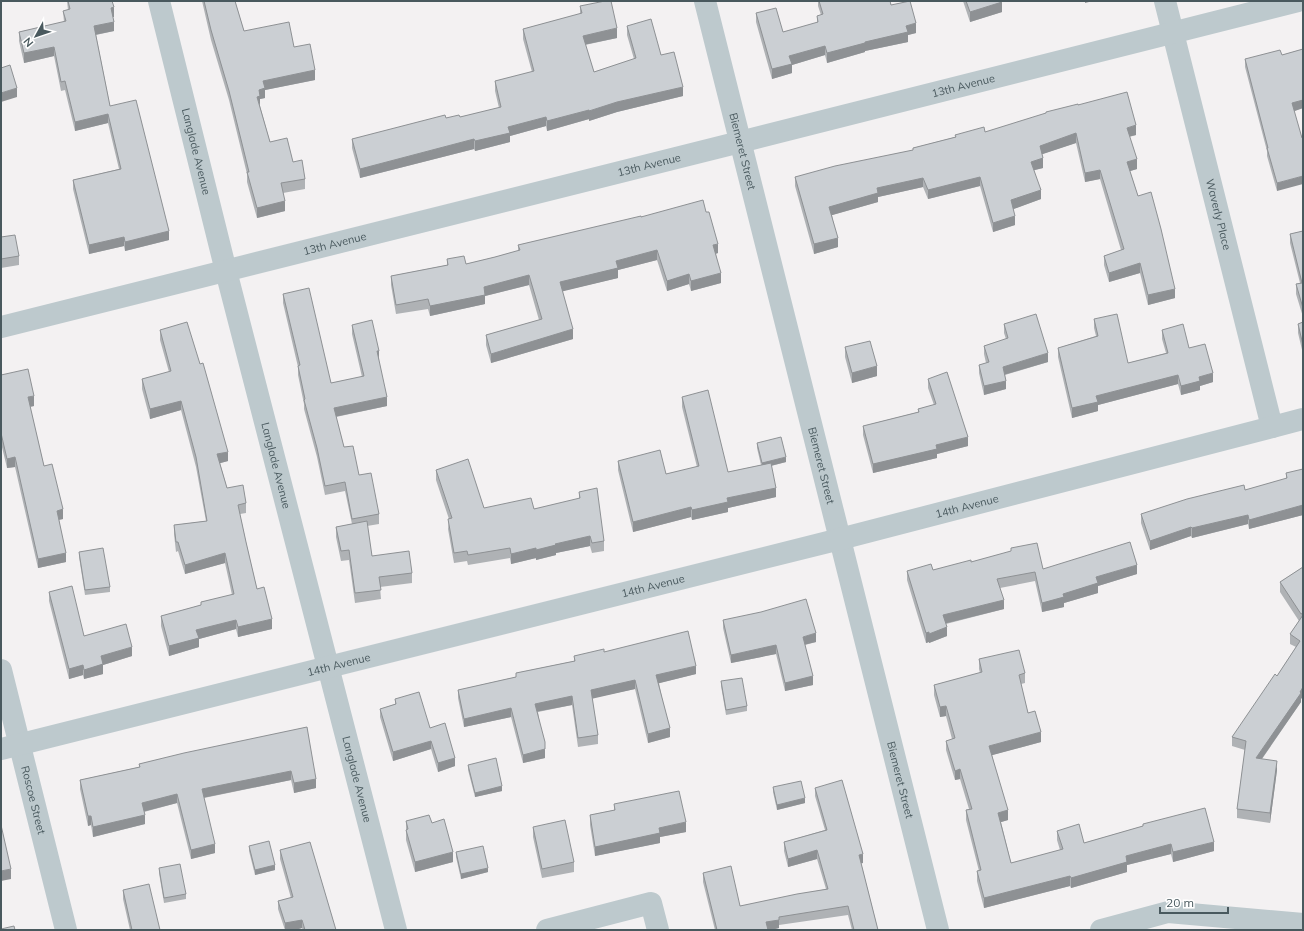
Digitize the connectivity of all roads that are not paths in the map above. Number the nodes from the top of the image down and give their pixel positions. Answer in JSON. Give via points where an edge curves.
{"nodes":[{"id":1,"x":159,"y":1,"type":"edge"},
{"id":2,"x":705,"y":1,"type":"edge"},
{"id":3,"x":1166,"y":1,"type":"edge"},
{"id":4,"x":1298,"y":1,"type":"edge"},
{"id":5,"x":1173,"y":33,"type":"junction"},
{"id":6,"x":740,"y":142,"type":"junction"},
{"id":7,"x":226,"y":271,"type":"junction"},
{"id":8,"x":1,"y":328,"type":"edge"},
{"id":9,"x":1303,"y":419,"type":"edge"},
{"id":10,"x":1272,"y":427,"type":"junction"},
{"id":11,"x":840,"y":539,"type":"junction"},
{"id":12,"x":329,"y":667,"type":"junction"},
{"id":13,"x":1,"y":670,"type":"edge"},
{"id":14,"x":10,"y":746,"type":"edge"},
{"id":15,"x":1303,"y":924,"type":"edge"},
{"id":16,"x":66,"y":930,"type":"edge"},
{"id":17,"x":396,"y":930,"type":"edge"},
{"id":18,"x":547,"y":930,"type":"edge"},
{"id":19,"x":658,"y":930,"type":"edge"},
{"id":20,"x":938,"y":930,"type":"edge"},
{"id":21,"x":1100,"y":930,"type":"edge"}],
"edges":[{"from":1,"to":7,"type":"street","name":"Langlade Avenue"},
{"from":2,"to":6,"type":"street","name":"Biemeret Street"},
{"from":3,"to":5,"type":"street","name":"Waverly Place"},
{"from":4,"to":5,"type":"street","name":"13th Avenue"},
{"from":5,"to":6,"type":"street","name":"13th Avenue"},
{"from":5,"to":10,"type":"street","name":"Waverly Place"},
{"from":6,"to":7,"type":"street","name":"13th Avenue"},
{"from":6,"to":11,"type":"street","name":"Biemeret Street"},
{"from":7,"to":8,"type":"street","name":"13th Avenue"},
{"from":7,"to":12,"type":"street","name":"Langlade Avenue"},
{"from":9,"to":10,"type":"street","name":"14th Avenue"},
{"from":10,"to":11,"type":"street","name":"14th Avenue"},
{"from":11,"to":12,"type":"street","name":"14th Avenue"},
{"from":11,"to":20,"type":"street","name":"Biemeret Street"},
{"from":12,"to":14,"type":"street","name":"14th Avenue"},
{"from":12,"to":17,"type":"street","name":"Langlade Avenue"},
{"from":13,"to":14,"type":"street","name":"Roscoe Street"},
{"from":14,"to":16,"type":"street","name":"Roscoe Street"},
{"from":15,"to":21,"type":"street","via":[[1168,912]]},
{"from":18,"to":19,"type":"street","via":[[651,903]]}]}
